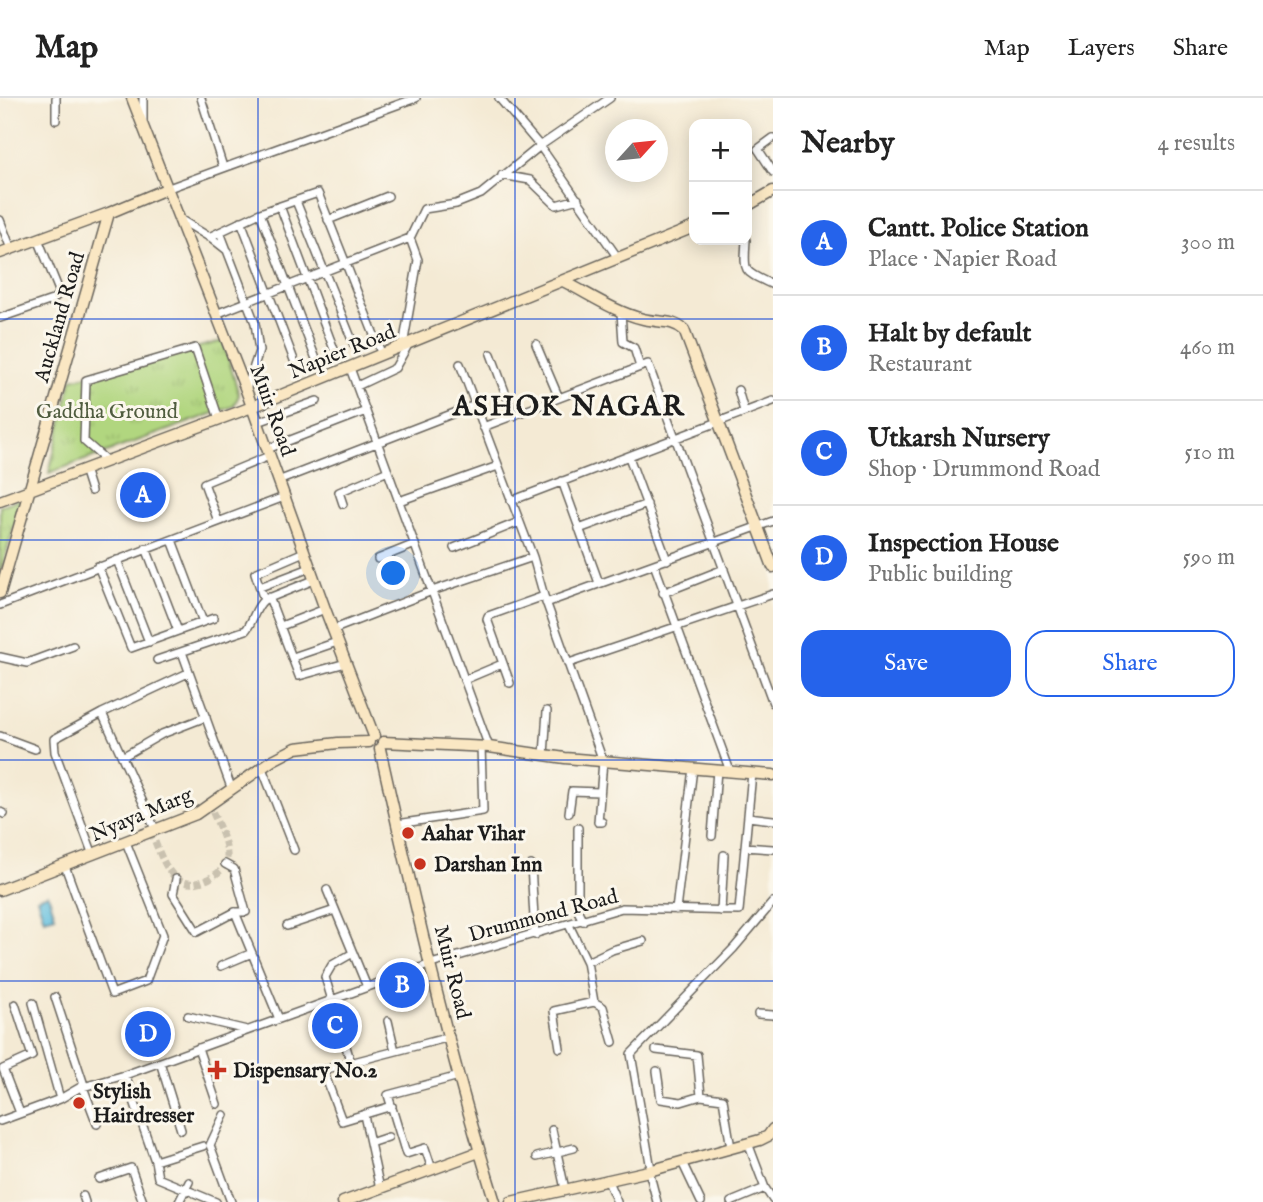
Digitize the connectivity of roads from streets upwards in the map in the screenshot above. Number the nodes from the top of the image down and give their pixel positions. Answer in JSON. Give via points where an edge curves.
{"nodes":[{"id":1,"x":56,"y":98,"type":"edge"},
{"id":2,"x":132,"y":98,"type":"edge"},
{"id":3,"x":142,"y":98,"type":"edge"},
{"id":4,"x":201,"y":98,"type":"edge"},
{"id":5,"x":416,"y":98,"type":"edge"},
{"id":6,"x":499,"y":98,"type":"edge"},
{"id":7,"x":610,"y":98,"type":"edge"},
{"id":8,"x":56,"y":120,"type":"dead end"},
{"id":9,"x":143,"y":128,"type":"junction"},
{"id":10,"x":773,"y":138,"type":"edge"},
{"id":11,"x":540,"y":146,"type":"junction"},
{"id":12,"x":223,"y":167,"type":"junction"},
{"id":13,"x":773,"y":172,"type":"edge"},
{"id":14,"x":502,"y":175,"type":"junction"},
{"id":15,"x":166,"y":188,"type":"junction"},
{"id":16,"x":773,"y":191,"type":"edge"},
{"id":17,"x":388,"y":196,"type":"dead end"},
{"id":18,"x":578,"y":199,"type":"junction"},
{"id":19,"x":296,"y":201,"type":"junction"},
{"id":20,"x":752,"y":203,"type":"edge"},
{"id":21,"x":280,"y":206,"type":"junction"},
{"id":22,"x":109,"y":213,"type":"junction"},
{"id":23,"x":260,"y":213,"type":"junction"},
{"id":24,"x":178,"y":218,"type":"junction"},
{"id":25,"x":0,"y":220,"type":"edge"},
{"id":26,"x":328,"y":220,"type":"junction"},
{"id":27,"x":240,"y":221,"type":"junction"},
{"id":28,"x":689,"y":229,"type":"edge"},
{"id":29,"x":220,"y":232,"type":"junction"},
{"id":30,"x":209,"y":236,"type":"junction"},
{"id":31,"x":410,"y":238,"type":"junction"},
{"id":32,"x":38,"y":239,"type":"junction"},
{"id":33,"x":746,"y":245,"type":"edge"},
{"id":34,"x":11,"y":249,"type":"junction"},
{"id":35,"x":228,"y":251,"type":"junction"},
{"id":36,"x":0,"y":253,"type":"edge"},
{"id":37,"x":618,"y":258,"type":"junction"},
{"id":38,"x":345,"y":263,"type":"junction"},
{"id":39,"x":324,"y":271,"type":"junction"},
{"id":40,"x":307,"y":279,"type":"junction"},
{"id":41,"x":563,"y":281,"type":"junction"},
{"id":42,"x":773,"y":285,"type":"edge"},
{"id":43,"x":288,"y":287,"type":"junction"},
{"id":44,"x":269,"y":292,"type":"junction"},
{"id":45,"x":247,"y":300,"type":"junction"},
{"id":46,"x":621,"y":312,"type":"junction"},
{"id":47,"x":216,"y":314,"type":"junction"},
{"id":48,"x":0,"y":318,"type":"edge"},
{"id":49,"x":536,"y":344,"type":"dead end"},
{"id":50,"x":354,"y":345,"type":"dead end"},
{"id":51,"x":406,"y":346,"type":"junction"},
{"id":52,"x":335,"y":352,"type":"dead end"},
{"id":53,"x":491,"y":354,"type":"dead end"},
{"id":54,"x":382,"y":355,"type":"junction"},
{"id":55,"x":316,"y":359,"type":"dead end"},
{"id":56,"x":460,"y":365,"type":"dead end"},
{"id":57,"x":640,"y":367,"type":"junction"},
{"id":58,"x":297,"y":368,"type":"dead end"},
{"id":59,"x":350,"y":368,"type":"junction"},
{"id":60,"x":357,"y":386,"type":"junction"},
{"id":61,"x":246,"y":390,"type":"junction"},
{"id":62,"x":738,"y":390,"type":"dead end"},
{"id":63,"x":559,"y":398,"type":"junction"},
{"id":64,"x":317,"y":401,"type":"dead end"},
{"id":65,"x":773,"y":401,"type":"edge"},
{"id":66,"x":475,"y":405,"type":"junction"},
{"id":67,"x":252,"y":407,"type":"junction"},
{"id":68,"x":366,"y":411,"type":"junction"},
{"id":69,"x":744,"y":411,"type":"junction"},
{"id":70,"x":514,"y":416,"type":"junction"},
{"id":71,"x":219,"y":419,"type":"junction"},
{"id":72,"x":719,"y":421,"type":"junction"},
{"id":73,"x":258,"y":422,"type":"junction"},
{"id":74,"x":483,"y":427,"type":"junction"},
{"id":75,"x":677,"y":438,"type":"junction"},
{"id":76,"x":377,"y":444,"type":"junction"},
{"id":77,"x":268,"y":453,"type":"junction"},
{"id":78,"x":629,"y":457,"type":"junction"},
{"id":79,"x":107,"y":461,"type":"junction"},
{"id":80,"x":498,"y":466,"type":"junction"},
{"id":81,"x":85,"y":469,"type":"junction"},
{"id":82,"x":388,"y":471,"type":"junction"},
{"id":83,"x":278,"y":481,"type":"junction"},
{"id":84,"x":562,"y":481,"type":"junction"},
{"id":85,"x":29,"y":490,"type":"junction"},
{"id":86,"x":91,"y":491,"type":"dead end"},
{"id":87,"x":284,"y":497,"type":"junction"},
{"id":88,"x":0,"y":500,"type":"edge"},
{"id":89,"x":399,"y":501,"type":"junction"},
{"id":90,"x":511,"y":501,"type":"junction"},
{"id":91,"x":343,"y":504,"type":"dead end"},
{"id":92,"x":647,"y":504,"type":"junction"},
{"id":93,"x":218,"y":521,"type":"junction"},
{"id":94,"x":773,"y":521,"type":"edge"},
{"id":95,"x":519,"y":522,"type":"junction"},
{"id":96,"x":757,"y":526,"type":"junction"},
{"id":97,"x":579,"y":529,"type":"junction"},
{"id":98,"x":172,"y":540,"type":"junction"},
{"id":99,"x":714,"y":543,"type":"junction"},
{"id":100,"x":415,"y":544,"type":"junction"},
{"id":101,"x":146,"y":548,"type":"junction"},
{"id":102,"x":454,"y":548,"type":"dead end"},
{"id":103,"x":304,"y":552,"type":"junction"},
{"id":104,"x":533,"y":557,"type":"junction"},
{"id":105,"x":378,"y":559,"type":"dead end"},
{"id":106,"x":117,"y":560,"type":"junction"},
{"id":107,"x":667,"y":560,"type":"junction"},
{"id":108,"x":654,"y":564,"type":"junction"},
{"id":109,"x":98,"y":566,"type":"junction"},
{"id":110,"x":773,"y":567,"type":"edge"},
{"id":111,"x":310,"y":568,"type":"junction"},
{"id":112,"x":724,"y":569,"type":"junction"},
{"id":113,"x":314,"y":580,"type":"junction"},
{"id":114,"x":598,"y":583,"type":"junction"},
{"id":115,"x":260,"y":587,"type":"junction"},
{"id":116,"x":432,"y":590,"type":"junction"},
{"id":117,"x":0,"y":593,"type":"edge"},
{"id":118,"x":663,"y":593,"type":"junction"},
{"id":119,"x":773,"y":594,"type":"edge"},
{"id":120,"x":267,"y":598,"type":"junction"},
{"id":121,"x":545,"y":599,"type":"junction"},
{"id":122,"x":0,"y":605,"type":"edge"},
{"id":123,"x":737,"y":605,"type":"junction"},
{"id":124,"x":325,"y":609,"type":"junction"},
{"id":125,"x":214,"y":618,"type":"dead end"},
{"id":126,"x":203,"y":622,"type":"junction"},
{"id":127,"x":281,"y":626,"type":"junction"},
{"id":128,"x":679,"y":627,"type":"junction"},
{"id":129,"x":332,"y":630,"type":"junction"},
{"id":130,"x":178,"y":631,"type":"junction"},
{"id":131,"x":149,"y":642,"type":"junction"},
{"id":132,"x":337,"y":642,"type":"junction"},
{"id":133,"x":73,"y":646,"type":"dead end"},
{"id":134,"x":182,"y":652,"type":"junction"},
{"id":135,"x":0,"y":657,"type":"edge"},
{"id":136,"x":293,"y":657,"type":"junction"},
{"id":137,"x":157,"y":660,"type":"dead end"},
{"id":138,"x":346,"y":663,"type":"junction"},
{"id":139,"x":569,"y":663,"type":"junction"},
{"id":140,"x":502,"y":664,"type":"junction"},
{"id":141,"x":188,"y":673,"type":"junction"},
{"id":142,"x":464,"y":680,"type":"junction"},
{"id":143,"x":510,"y":683,"type":"dead end"},
{"id":144,"x":773,"y":703,"type":"edge"},
{"id":145,"x":547,"y":711,"type":"dead end"},
{"id":146,"x":102,"y":713,"type":"junction"},
{"id":147,"x":206,"y":717,"type":"junction"},
{"id":148,"x":0,"y":736,"type":"edge"},
{"id":149,"x":371,"y":739,"type":"junction"},
{"id":150,"x":381,"y":746,"type":"junction"},
{"id":151,"x":485,"y":746,"type":"junction"},
{"id":152,"x":35,"y":749,"type":"dead end"},
{"id":153,"x":544,"y":755,"type":"junction"},
{"id":154,"x":121,"y":757,"type":"junction"},
{"id":155,"x":603,"y":761,"type":"junction"},
{"id":156,"x":262,"y":768,"type":"junction"},
{"id":157,"x":693,"y":768,"type":"junction"},
{"id":158,"x":717,"y":770,"type":"junction"},
{"id":159,"x":730,"y":771,"type":"junction"},
{"id":160,"x":752,"y":773,"type":"junction"},
{"id":161,"x":772,"y":774,"type":"edge"},
{"id":162,"x":232,"y":790,"type":"junction"},
{"id":163,"x":599,"y":792,"type":"junction"},
{"id":164,"x":569,"y":813,"type":"dead end"},
{"id":165,"x":748,"y":817,"type":"junction"},
{"id":166,"x":773,"y":820,"type":"edge"},
{"id":167,"x":602,"y":822,"type":"dead end"},
{"id":168,"x":397,"y":824,"type":"junction"},
{"id":169,"x":578,"y":828,"type":"dead end"},
{"id":170,"x":156,"y":831,"type":"junction"},
{"id":171,"x":712,"y":836,"type":"dead end"},
{"id":172,"x":126,"y":842,"type":"junction"},
{"id":173,"x":745,"y":848,"type":"junction"},
{"id":174,"x":773,"y":849,"type":"edge"},
{"id":175,"x":294,"y":850,"type":"dead end"},
{"id":176,"x":93,"y":855,"type":"junction"},
{"id":177,"x":724,"y":855,"type":"dead end"},
{"id":178,"x":225,"y":864,"type":"dead end"},
{"id":179,"x":531,"y":865,"type":"dead end"},
{"id":180,"x":65,"y":866,"type":"junction"},
{"id":181,"x":176,"y":878,"type":"dead end"},
{"id":182,"x":0,"y":890,"type":"edge"},
{"id":183,"x":327,"y":890,"type":"dead end"},
{"id":184,"x":773,"y":902,"type":"edge"},
{"id":185,"x":335,"y":910,"type":"junction"},
{"id":186,"x":676,"y":910,"type":"junction"},
{"id":187,"x":721,"y":911,"type":"junction"},
{"id":188,"x":235,"y":912,"type":"junction"},
{"id":189,"x":583,"y":921,"type":"junction"},
{"id":190,"x":569,"y":925,"type":"junction"},
{"id":191,"x":287,"y":926,"type":"dead end"},
{"id":192,"x":535,"y":935,"type":"junction"},
{"id":193,"x":643,"y":942,"type":"dead end"},
{"id":194,"x":252,"y":953,"type":"junction"},
{"id":195,"x":353,"y":953,"type":"junction"},
{"id":196,"x":587,"y":962,"type":"junction"},
{"id":197,"x":430,"y":964,"type":"junction"},
{"id":198,"x":221,"y":966,"type":"dead end"},
{"id":199,"x":367,"y":987,"type":"junction"},
{"id":200,"x":55,"y":997,"type":"dead end"},
{"id":201,"x":333,"y":999,"type":"junction"},
{"id":202,"x":594,"y":1002,"type":"junction"},
{"id":203,"x":33,"y":1003,"type":"dead end"},
{"id":204,"x":15,"y":1004,"type":"dead end"},
{"id":205,"x":758,"y":1014,"type":"dead end"},
{"id":206,"x":773,"y":1014,"type":"edge"},
{"id":207,"x":188,"y":1016,"type":"dead end"},
{"id":208,"x":279,"y":1019,"type":"junction"},
{"id":209,"x":388,"y":1021,"type":"dead end"},
{"id":210,"x":248,"y":1030,"type":"junction"},
{"id":211,"x":450,"y":1037,"type":"junction"},
{"id":212,"x":613,"y":1042,"type":"dead end"},
{"id":213,"x":198,"y":1048,"type":"junction"},
{"id":214,"x":560,"y":1048,"type":"dead end"},
{"id":215,"x":656,"y":1050,"type":"dead end"},
{"id":216,"x":396,"y":1051,"type":"junction"},
{"id":217,"x":0,"y":1060,"type":"edge"},
{"id":218,"x":160,"y":1062,"type":"junction"},
{"id":219,"x":351,"y":1063,"type":"junction"},
{"id":220,"x":3,"y":1069,"type":"junction"},
{"id":221,"x":657,"y":1071,"type":"dead end"},
{"id":222,"x":125,"y":1075,"type":"junction"},
{"id":223,"x":459,"y":1076,"type":"junction"},
{"id":224,"x":84,"y":1086,"type":"junction"},
{"id":225,"x":701,"y":1096,"type":"junction"},
{"id":226,"x":60,"y":1099,"type":"junction"},
{"id":227,"x":217,"y":1104,"type":"dead end"},
{"id":228,"x":392,"y":1106,"type":"junction"},
{"id":229,"x":20,"y":1113,"type":"junction"},
{"id":230,"x":223,"y":1115,"type":"dead end"},
{"id":231,"x":364,"y":1115,"type":"junction"},
{"id":232,"x":0,"y":1121,"type":"edge"},
{"id":233,"x":97,"y":1124,"type":"dead end"},
{"id":234,"x":773,"y":1129,"type":"edge"},
{"id":235,"x":181,"y":1130,"type":"dead end"},
{"id":236,"x":552,"y":1130,"type":"dead end"},
{"id":237,"x":388,"y":1137,"type":"dead end"},
{"id":238,"x":370,"y":1143,"type":"junction"},
{"id":239,"x":748,"y":1143,"type":"junction"},
{"id":240,"x":203,"y":1146,"type":"dead end"},
{"id":241,"x":574,"y":1148,"type":"dead end"},
{"id":242,"x":731,"y":1148,"type":"junction"},
{"id":243,"x":479,"y":1152,"type":"junction"},
{"id":244,"x":557,"y":1152,"type":"junction"},
{"id":245,"x":537,"y":1157,"type":"dead end"},
{"id":246,"x":155,"y":1161,"type":"junction"},
{"id":247,"x":682,"y":1162,"type":"junction"},
{"id":248,"x":432,"y":1169,"type":"junction"},
{"id":249,"x":650,"y":1170,"type":"junction"},
{"id":250,"x":607,"y":1178,"type":"junction"},
{"id":251,"x":99,"y":1179,"type":"dead end"},
{"id":252,"x":187,"y":1186,"type":"junction"},
{"id":253,"x":765,"y":1188,"type":"junction"},
{"id":254,"x":380,"y":1189,"type":"junction"},
{"id":255,"x":565,"y":1189,"type":"junction"},
{"id":256,"x":773,"y":1200,"type":"edge"},
{"id":257,"x":142,"y":1202,"type":"edge"},
{"id":258,"x":179,"y":1202,"type":"edge"},
{"id":259,"x":216,"y":1202,"type":"edge"},
{"id":260,"x":231,"y":1202,"type":"edge"},
{"id":261,"x":342,"y":1202,"type":"edge"},
{"id":262,"x":495,"y":1202,"type":"edge"},
{"id":263,"x":512,"y":1202,"type":"edge"},
{"id":264,"x":617,"y":1202,"type":"edge"},
{"id":265,"x":657,"y":1202,"type":"edge"},
{"id":266,"x":701,"y":1202,"type":"edge"},
{"id":267,"x":731,"y":1202,"type":"edge"}],
"edges":[{"from":1,"to":8,"type":"street"},
{"from":2,"to":9,"type":"street","name":"Muir Road"},
{"from":3,"to":9,"type":"street"},
{"from":4,"to":12,"type":"street"},
{"from":5,"to":12,"type":"street"},
{"from":6,"to":11,"type":"street"},
{"from":7,"to":11,"type":"street"},
{"from":9,"to":15,"type":"street","name":"Muir Road"},
{"from":10,"to":13,"type":"street","via":[[758,149]]},
{"from":11,"to":14,"type":"street"},
{"from":11,"to":18,"type":"street"},
{"from":12,"to":15,"type":"street"},
{"from":14,"to":18,"type":"street","via":[[530,180],[556,205]]},
{"from":14,"to":31,"type":"street","via":[[481,194],[424,209]]},
{"from":15,"to":22,"type":"street"},
{"from":15,"to":24,"type":"street","name":"Muir Road"},
{"from":16,"to":20,"type":"street"},
{"from":17,"to":26,"type":"street"},
{"from":18,"to":37,"type":"street"},
{"from":19,"to":21,"type":"street"},
{"from":19,"to":26,"type":"street","via":[[318,193]]},
{"from":19,"to":39,"type":"street"},
{"from":21,"to":23,"type":"street"},
{"from":21,"to":40,"type":"street"},
{"from":22,"to":32,"type":"street"},
{"from":22,"to":85,"type":"street","name":"Auckland Road"},
{"from":23,"to":27,"type":"street"},
{"from":23,"to":43,"type":"street"},
{"from":24,"to":30,"type":"street"},
{"from":24,"to":47,"type":"street","name":"Muir Road"},
{"from":25,"to":34,"type":"street"},
{"from":26,"to":38,"type":"street"},
{"from":27,"to":29,"type":"street"},
{"from":27,"to":44,"type":"street"},
{"from":28,"to":37,"type":"street","name":"Napier Road"},
{"from":29,"to":30,"type":"street"},
{"from":29,"to":35,"type":"street"},
{"from":30,"to":35,"type":"street"},
{"from":31,"to":38,"type":"street"},
{"from":31,"to":51,"type":"street","via":[[418,260]]},
{"from":32,"to":34,"type":"street"},
{"from":32,"to":48,"type":"street","via":[[60,293]]},
{"from":33,"to":42,"type":"street","via":[[744,268]]},
{"from":34,"to":36,"type":"street"},
{"from":35,"to":45,"type":"street"},
{"from":37,"to":41,"type":"street","name":"Napier Road"},
{"from":38,"to":39,"type":"street"},
{"from":38,"to":54,"type":"street"},
{"from":39,"to":40,"type":"street"},
{"from":39,"to":50,"type":"street"},
{"from":40,"to":43,"type":"street"},
{"from":40,"to":52,"type":"street"},
{"from":41,"to":46,"type":"street"},
{"from":41,"to":51,"type":"street","name":"Napier Road"},
{"from":43,"to":44,"type":"street"},
{"from":43,"to":55,"type":"street"},
{"from":44,"to":45,"type":"street"},
{"from":44,"to":58,"type":"street"},
{"from":45,"to":47,"type":"street"},
{"from":45,"to":61,"type":"street","via":[[259,351]]},
{"from":46,"to":57,"type":"street","via":[[623,342],[634,348]]},
{"from":46,"to":72,"type":"street","via":[[677,323],[684,330]]},
{"from":47,"to":61,"type":"street","name":"Muir Road"},
{"from":49,"to":63,"type":"street"},
{"from":51,"to":54,"type":"street","name":"Napier Road"},
{"from":51,"to":60,"type":"street","via":[[395,368]]},
{"from":53,"to":70,"type":"street"},
{"from":54,"to":59,"type":"street","name":"Napier Road"},
{"from":56,"to":66,"type":"street"},
{"from":57,"to":63,"type":"street"},
{"from":57,"to":75,"type":"street","via":[[648,364]]},
{"from":59,"to":60,"type":"street"},
{"from":59,"to":67,"type":"street","name":"Napier Road"},
{"from":60,"to":68,"type":"street"},
{"from":61,"to":67,"type":"street","name":"Muir Road"},
{"from":62,"to":69,"type":"street"},
{"from":63,"to":70,"type":"street"},
{"from":64,"to":73,"type":"street"},
{"from":65,"to":69,"type":"street"},
{"from":66,"to":74,"type":"street"},
{"from":66,"to":76,"type":"street"},
{"from":67,"to":71,"type":"street","name":"Napier Road"},
{"from":67,"to":73,"type":"street","name":"Muir Road"},
{"from":68,"to":76,"type":"street"},
{"from":68,"to":77,"type":"street"},
{"from":69,"to":72,"type":"street"},
{"from":70,"to":74,"type":"street"},
{"from":71,"to":79,"type":"street","name":"Napier Road"},
{"from":71,"to":79,"type":"street","via":[[195,348],[86,380],[84,441]]},
{"from":72,"to":75,"type":"street"},
{"from":72,"to":96,"type":"street"},
{"from":73,"to":77,"type":"street","name":"Muir Road"},
{"from":74,"to":80,"type":"street"},
{"from":75,"to":78,"type":"street"},
{"from":75,"to":99,"type":"street"},
{"from":76,"to":82,"type":"street"},
{"from":76,"to":83,"type":"street"},
{"from":77,"to":83,"type":"street","name":"Muir Road"},
{"from":77,"to":93,"type":"street","via":[[204,483]]},
{"from":78,"to":84,"type":"street"},
{"from":78,"to":92,"type":"street"},
{"from":79,"to":81,"type":"street","name":"Napier Road"},
{"from":80,"to":89,"type":"street"},
{"from":80,"to":90,"type":"street"},
{"from":81,"to":85,"type":"street","name":"Napier Road"},
{"from":81,"to":86,"type":"street"},
{"from":82,"to":89,"type":"street"},
{"from":82,"to":91,"type":"street","via":[[339,492]]},
{"from":83,"to":87,"type":"street","name":"Muir Road"},
{"from":84,"to":90,"type":"street"},
{"from":84,"to":97,"type":"street"},
{"from":85,"to":88,"type":"street","name":"Napier Road"},
{"from":85,"to":117,"type":"street","name":"Auckland Road"},
{"from":87,"to":93,"type":"street"},
{"from":87,"to":103,"type":"street","name":"Muir Road"},
{"from":89,"to":100,"type":"street"},
{"from":90,"to":95,"type":"street"},
{"from":92,"to":97,"type":"street"},
{"from":92,"to":107,"type":"street"},
{"from":93,"to":98,"type":"street"},
{"from":94,"to":96,"type":"street"},
{"from":95,"to":102,"type":"street"},
{"from":95,"to":104,"type":"street"},
{"from":96,"to":99,"type":"street"},
{"from":96,"to":110,"type":"street"},
{"from":97,"to":114,"type":"street"},
{"from":98,"to":101,"type":"street"},
{"from":98,"to":126,"type":"street"},
{"from":99,"to":107,"type":"street"},
{"from":99,"to":112,"type":"street"},
{"from":100,"to":105,"type":"street"},
{"from":100,"to":116,"type":"street"},
{"from":101,"to":106,"type":"street"},
{"from":101,"to":130,"type":"street"},
{"from":103,"to":111,"type":"street","name":"Muir Road"},
{"from":103,"to":115,"type":"street","via":[[255,573]]},
{"from":104,"to":116,"type":"street"},
{"from":104,"to":121,"type":"street"},
{"from":106,"to":109,"type":"street"},
{"from":106,"to":131,"type":"street"},
{"from":107,"to":108,"type":"street"},
{"from":108,"to":114,"type":"street"},
{"from":108,"to":118,"type":"street"},
{"from":109,"to":122,"type":"street"},
{"from":109,"to":131,"type":"street","via":[[131,648]]},
{"from":111,"to":113,"type":"street","name":"Muir Road"},
{"from":111,"to":115,"type":"street"},
{"from":112,"to":118,"type":"street"},
{"from":112,"to":123,"type":"street"},
{"from":113,"to":120,"type":"street"},
{"from":113,"to":124,"type":"street","name":"Muir Road"},
{"from":114,"to":121,"type":"street"},
{"from":115,"to":120,"type":"street"},
{"from":116,"to":129,"type":"street"},
{"from":116,"to":142,"type":"street"},
{"from":118,"to":128,"type":"street"},
{"from":119,"to":123,"type":"street"},
{"from":120,"to":127,"type":"street"},
{"from":120,"to":134,"type":"street","via":[[258,604],[246,630]]},
{"from":121,"to":139,"type":"street"},
{"from":121,"to":140,"type":"street","via":[[488,616]]},
{"from":123,"to":128,"type":"street"},
{"from":123,"to":144,"type":"street"},
{"from":124,"to":127,"type":"street"},
{"from":124,"to":129,"type":"street","name":"Muir Road"},
{"from":125,"to":126,"type":"street"},
{"from":126,"to":130,"type":"street"},
{"from":127,"to":136,"type":"street"},
{"from":128,"to":139,"type":"street"},
{"from":128,"to":159,"type":"street"},
{"from":129,"to":132,"type":"street","name":"Muir Road"},
{"from":130,"to":131,"type":"street"},
{"from":132,"to":136,"type":"street"},
{"from":132,"to":138,"type":"street","name":"Muir Road"},
{"from":133,"to":135,"type":"street","via":[[27,663]]},
{"from":134,"to":137,"type":"street"},
{"from":134,"to":141,"type":"street"},
{"from":136,"to":138,"type":"street","via":[[299,676]]},
{"from":138,"to":149,"type":"street","name":"Muir Road"},
{"from":139,"to":155,"type":"street"},
{"from":140,"to":142,"type":"street"},
{"from":140,"to":143,"type":"street"},
{"from":141,"to":146,"type":"street"},
{"from":141,"to":147,"type":"street"},
{"from":142,"to":151,"type":"street"},
{"from":145,"to":153,"type":"street"},
{"from":146,"to":154,"type":"street"},
{"from":146,"to":176,"type":"street","via":[[59,735],[53,743]]},
{"from":147,"to":154,"type":"street"},
{"from":147,"to":162,"type":"street"},
{"from":148,"to":152,"type":"street"},
{"from":149,"to":150,"type":"street","via":[[381,738]]},
{"from":149,"to":156,"type":"street","name":"Nyaya Marg","via":[[296,748]]},
{"from":150,"to":151,"type":"street"},
{"from":150,"to":168,"type":"street","name":"Muir Road"},
{"from":151,"to":153,"type":"street"},
{"from":151,"to":168,"type":"street","via":[[483,811]]},
{"from":153,"to":155,"type":"street"},
{"from":154,"to":170,"type":"street"},
{"from":155,"to":157,"type":"street"},
{"from":155,"to":163,"type":"street"},
{"from":156,"to":162,"type":"street","name":"Nyaya Marg"},
{"from":156,"to":175,"type":"street"},
{"from":157,"to":158,"type":"street"},
{"from":157,"to":186,"type":"street"},
{"from":158,"to":159,"type":"street"},
{"from":158,"to":171,"type":"street"},
{"from":159,"to":160,"type":"street"},
{"from":160,"to":161,"type":"street"},
{"from":160,"to":165,"type":"street"},
{"from":162,"to":170,"type":"street","name":"Nyaya Marg","via":[[196,814]]},
{"from":163,"to":164,"type":"street","via":[[572,791]]},
{"from":163,"to":167,"type":"street","via":[[598,822]]},
{"from":165,"to":166,"type":"street"},
{"from":165,"to":173,"type":"street"},
{"from":168,"to":197,"type":"street","name":"Muir Road"},
{"from":169,"to":189,"type":"street","via":[[578,911]]},
{"from":170,"to":172,"type":"street","name":"Nyaya Marg"},
{"from":172,"to":176,"type":"street","name":"Nyaya Marg"},
{"from":172,"to":180,"type":"street","via":[[163,935],[146,981],[112,994]]},
{"from":173,"to":174,"type":"street"},
{"from":173,"to":187,"type":"street","via":[[739,911]]},
{"from":176,"to":180,"type":"street","name":"Nyaya Marg"},
{"from":177,"to":187,"type":"street"},
{"from":178,"to":188,"type":"street","via":[[233,869],[246,912]]},
{"from":179,"to":192,"type":"street"},
{"from":180,"to":182,"type":"street","name":"Nyaya Marg"},
{"from":181,"to":188,"type":"street","via":[[173,894],[197,932]]},
{"from":183,"to":185,"type":"street"},
{"from":184,"to":249,"type":"street","via":[[631,1054]]},
{"from":185,"to":191,"type":"street"},
{"from":185,"to":195,"type":"street"},
{"from":186,"to":187,"type":"street","name":"Drummond Road"},
{"from":186,"to":189,"type":"street","name":"Drummond Road","via":[[622,908]]},
{"from":188,"to":194,"type":"street"},
{"from":189,"to":190,"type":"street","name":"Drummond Road"},
{"from":190,"to":192,"type":"street","name":"Drummond Road"},
{"from":190,"to":196,"type":"street"},
{"from":192,"to":197,"type":"street","name":"Drummond Road"},
{"from":193,"to":196,"type":"street"},
{"from":194,"to":198,"type":"street"},
{"from":194,"to":208,"type":"street"},
{"from":195,"to":199,"type":"street"},
{"from":195,"to":201,"type":"street","via":[[332,965],[325,977]]},
{"from":196,"to":202,"type":"street"},
{"from":197,"to":199,"type":"street","name":"Drummond Road"},
{"from":197,"to":211,"type":"street","name":"Muir Road"},
{"from":199,"to":201,"type":"street","name":"Drummond Road"},
{"from":200,"to":224,"type":"street"},
{"from":201,"to":208,"type":"street","name":"Drummond Road"},
{"from":201,"to":219,"type":"street"},
{"from":202,"to":212,"type":"street","via":[[603,1007]]},
{"from":202,"to":214,"type":"street","via":[[554,1011]]},
{"from":203,"to":226,"type":"street"},
{"from":204,"to":220,"type":"street","via":[[32,1056]]},
{"from":205,"to":206,"type":"street"},
{"from":207,"to":210,"type":"street"},
{"from":208,"to":210,"type":"street","name":"Drummond Road"},
{"from":209,"to":216,"type":"street"},
{"from":210,"to":213,"type":"street","name":"Drummond Road"},
{"from":211,"to":216,"type":"street"},
{"from":211,"to":223,"type":"street","name":"Muir Road"},
{"from":213,"to":218,"type":"street","name":"Drummond Road"},
{"from":213,"to":227,"type":"street"},
{"from":215,"to":225,"type":"street","via":[[697,1055]]},
{"from":216,"to":219,"type":"street"},
{"from":217,"to":220,"type":"street"},
{"from":218,"to":222,"type":"street","name":"Drummond Road"},
{"from":218,"to":235,"type":"street"},
{"from":219,"to":231,"type":"street","via":[[323,1070],[342,1121]]},
{"from":220,"to":229,"type":"street"},
{"from":221,"to":225,"type":"street","via":[[661,1099],[681,1102]]},
{"from":222,"to":224,"type":"street","name":"Drummond Road"},
{"from":222,"to":246,"type":"street"},
{"from":223,"to":228,"type":"street","via":[[388,1096]]},
{"from":223,"to":243,"type":"street","name":"Muir Road"},
{"from":224,"to":226,"type":"street","name":"Drummond Road"},
{"from":224,"to":233,"type":"street"},
{"from":225,"to":242,"type":"street","via":[[723,1099]]},
{"from":226,"to":229,"type":"street","name":"Drummond Road"},
{"from":228,"to":231,"type":"street"},
{"from":228,"to":248,"type":"street","via":[[406,1154],[425,1148]]},
{"from":229,"to":232,"type":"street","name":"Drummond Road"},
{"from":230,"to":260,"type":"street","via":[[211,1145]]},
{"from":231,"to":238,"type":"street"},
{"from":234,"to":239,"type":"street","via":[[768,1136]]},
{"from":236,"to":244,"type":"street"},
{"from":237,"to":238,"type":"street"},
{"from":238,"to":254,"type":"street"},
{"from":239,"to":242,"type":"street"},
{"from":239,"to":253,"type":"street"},
{"from":240,"to":246,"type":"street"},
{"from":241,"to":244,"type":"street"},
{"from":242,"to":247,"type":"street"},
{"from":243,"to":248,"type":"street"},
{"from":243,"to":262,"type":"street","name":"Muir Road"},
{"from":244,"to":245,"type":"street"},
{"from":244,"to":255,"type":"street"},
{"from":246,"to":252,"type":"street","via":[[158,1178]]},
{"from":247,"to":249,"type":"street"},
{"from":247,"to":266,"type":"street"},
{"from":248,"to":254,"type":"street"},
{"from":249,"to":250,"type":"street"},
{"from":249,"to":265,"type":"street"},
{"from":250,"to":255,"type":"street"},
{"from":250,"to":264,"type":"street"},
{"from":251,"to":257,"type":"street","via":[[131,1168]]},
{"from":252,"to":258,"type":"street"},
{"from":252,"to":259,"type":"street"},
{"from":253,"to":256,"type":"street"},
{"from":253,"to":267,"type":"street"},
{"from":254,"to":261,"type":"street"},
{"from":255,"to":263,"type":"street"}]}
